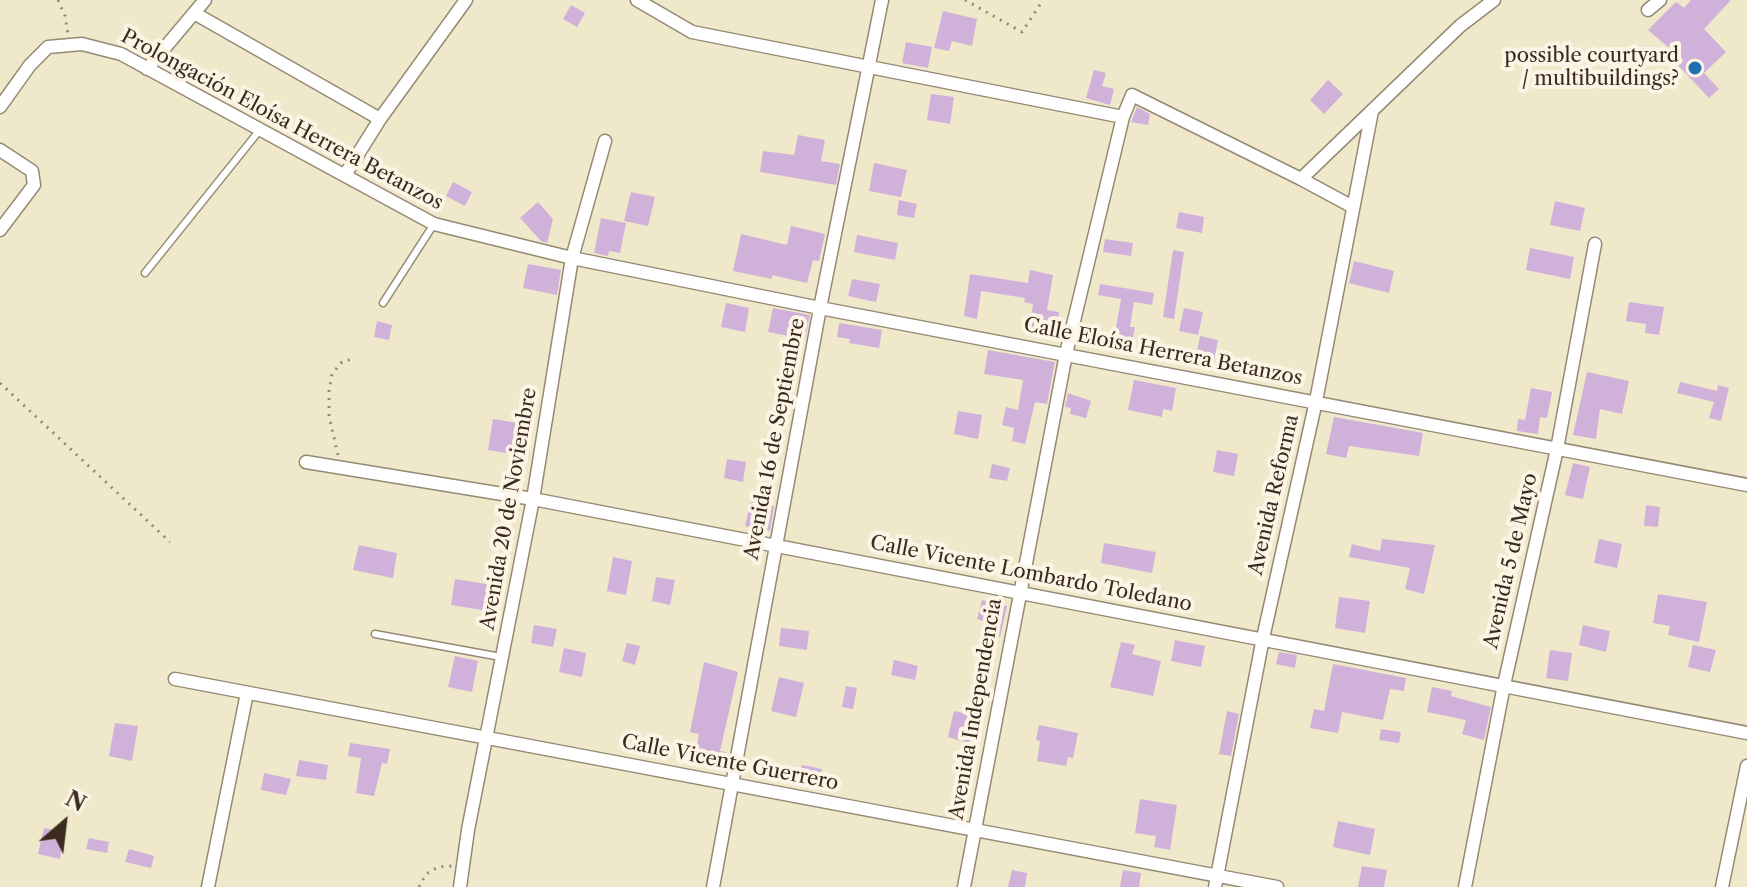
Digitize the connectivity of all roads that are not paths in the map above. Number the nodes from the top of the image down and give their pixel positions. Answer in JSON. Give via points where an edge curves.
{"nodes":[{"id":1,"x":205,"y":0,"type":"edge"},
{"id":2,"x":466,"y":0,"type":"edge"},
{"id":3,"x":637,"y":0,"type":"edge"},
{"id":4,"x":882,"y":0,"type":"edge"},
{"id":5,"x":1494,"y":0,"type":"edge"},
{"id":6,"x":1660,"y":0,"type":"edge"},
{"id":7,"x":1648,"y":10,"type":"dead end"},
{"id":8,"x":194,"y":13,"type":"junction"},
{"id":9,"x":870,"y":67,"type":"junction"},
{"id":10,"x":147,"y":69,"type":"junction"},
{"id":11,"x":0,"y":107,"type":"edge"},
{"id":12,"x":1372,"y":111,"type":"junction"},
{"id":13,"x":1123,"y":117,"type":"junction"},
{"id":14,"x":380,"y":119,"type":"junction"},
{"id":15,"x":259,"y":131,"type":"junction"},
{"id":16,"x":605,"y":141,"type":"dead end"},
{"id":17,"x":0,"y":150,"type":"edge"},
{"id":18,"x":345,"y":175,"type":"junction"},
{"id":19,"x":1301,"y":179,"type":"junction"},
{"id":20,"x":1353,"y":207,"type":"junction"},
{"id":21,"x":434,"y":224,"type":"junction"},
{"id":22,"x":0,"y":230,"type":"edge"},
{"id":23,"x":1595,"y":244,"type":"dead end"},
{"id":24,"x":572,"y":258,"type":"junction"},
{"id":25,"x":145,"y":273,"type":"dead end"},
{"id":26,"x":383,"y":303,"type":"dead end"},
{"id":27,"x":820,"y":308,"type":"junction"},
{"id":28,"x":1066,"y":354,"type":"junction"},
{"id":29,"x":1316,"y":401,"type":"junction"},
{"id":30,"x":1557,"y":449,"type":"junction"},
{"id":31,"x":306,"y":462,"type":"dead end"},
{"id":32,"x":1747,"y":485,"type":"edge"},
{"id":33,"x":533,"y":499,"type":"junction"},
{"id":34,"x":775,"y":546,"type":"junction"},
{"id":35,"x":1019,"y":592,"type":"junction"},
{"id":36,"x":375,"y":634,"type":"dead end"},
{"id":37,"x":1263,"y":638,"type":"junction"},
{"id":38,"x":503,"y":658,"type":"junction"},
{"id":39,"x":175,"y":679,"type":"dead end"},
{"id":40,"x":1504,"y":685,"type":"junction"},
{"id":41,"x":247,"y":693,"type":"junction"},
{"id":42,"x":1747,"y":733,"type":"edge"},
{"id":43,"x":488,"y":737,"type":"junction"},
{"id":44,"x":1747,"y":766,"type":"edge"},
{"id":45,"x":732,"y":782,"type":"junction"},
{"id":46,"x":974,"y":832,"type":"junction"},
{"id":47,"x":1216,"y":881,"type":"edge"},
{"id":48,"x":208,"y":887,"type":"edge"},
{"id":49,"x":460,"y":887,"type":"edge"},
{"id":50,"x":713,"y":887,"type":"edge"},
{"id":51,"x":964,"y":887,"type":"edge"},
{"id":52,"x":1277,"y":887,"type":"edge"},
{"id":53,"x":1465,"y":887,"type":"edge"},
{"id":54,"x":1722,"y":887,"type":"edge"}],
"edges":[{"from":1,"to":8,"type":"street"},
{"from":2,"to":14,"type":"street"},
{"from":3,"to":9,"type":"street","via":[[692,32]]},
{"from":4,"to":9,"type":"street","name":"Avenida 16 de Septiembre"},
{"from":5,"to":12,"type":"street"},
{"from":6,"to":7,"type":"street"},
{"from":8,"to":10,"type":"street"},
{"from":8,"to":14,"type":"street"},
{"from":9,"to":13,"type":"street"},
{"from":9,"to":27,"type":"street","name":"Avenida 16 de Septiembre"},
{"from":10,"to":11,"type":"street","name":"Prolongación Eloísa Herrera Betanzos","via":[[121,54],[82,44],[48,47]]},
{"from":10,"to":15,"type":"street","name":"Prolongación Eloísa Herrera Betanzos"},
{"from":12,"to":19,"type":"street"},
{"from":12,"to":20,"type":"street","name":"Avenida Reforma"},
{"from":13,"to":19,"type":"street","via":[[1132,95]]},
{"from":13,"to":28,"type":"street","name":"Avenida Independencia"},
{"from":14,"to":18,"type":"street"},
{"from":15,"to":18,"type":"street","name":"Prolongación Eloísa Herrera Betanzos"},
{"from":15,"to":25,"type":"lane"},
{"from":16,"to":24,"type":"street","name":"Avenida 20 de Noviembre"},
{"from":17,"to":22,"type":"street","via":[[32,171],[34,185]]},
{"from":18,"to":21,"type":"street","name":"Prolongación Eloísa Herrera Betanzos"},
{"from":19,"to":20,"type":"street"},
{"from":20,"to":29,"type":"street","name":"Avenida Reforma"},
{"from":21,"to":24,"type":"street","name":"Prolongación Eloísa Herrera Betanzos"},
{"from":21,"to":26,"type":"lane"},
{"from":23,"to":30,"type":"street","name":"Avenida 5 de Mayo"},
{"from":24,"to":27,"type":"street","name":"Calle Eloísa Herrera Betanzos"},
{"from":24,"to":33,"type":"street","name":"Avenida 20 de Noviembre"},
{"from":27,"to":28,"type":"street","name":"Calle Eloísa Herrera Betanzos"},
{"from":27,"to":34,"type":"street","name":"Avenida 16 de Septiembre"},
{"from":28,"to":29,"type":"street","name":"Calle Eloísa Herrera Betanzos"},
{"from":28,"to":35,"type":"street","name":"Avenida Independencia"},
{"from":29,"to":30,"type":"street","name":"Calle Eloísa Herrera Betanzos"},
{"from":29,"to":37,"type":"street","name":"Avenida Reforma"},
{"from":30,"to":32,"type":"street","name":"Calle Eloísa Herrera Betanzos"},
{"from":30,"to":40,"type":"street","name":"Avenida 5 de Mayo"},
{"from":31,"to":33,"type":"street","name":"Calle Vicente Lombardo Toledano"},
{"from":33,"to":34,"type":"street","name":"Calle Vicente Lombardo Toledano"},
{"from":33,"to":38,"type":"street","name":"Avenida 20 de Noviembre"},
{"from":34,"to":35,"type":"street","name":"Calle Vicente Lombardo Toledano"},
{"from":34,"to":45,"type":"street","name":"Avenida 16 de Septiembre"},
{"from":35,"to":37,"type":"street","name":"Calle Vicente Lombardo Toledano"},
{"from":35,"to":46,"type":"street","name":"Avenida Independencia"},
{"from":36,"to":38,"type":"lane"},
{"from":37,"to":40,"type":"street","name":"Calle Vicente Lombardo Toledano"},
{"from":37,"to":47,"type":"street","name":"Avenida Reforma"},
{"from":38,"to":43,"type":"street","name":"Avenida 20 de Noviembre"},
{"from":39,"to":41,"type":"street","name":"Calle Vicente Guerrero"},
{"from":40,"to":42,"type":"street","name":"Calle Vicente Lombardo Toledano"},
{"from":40,"to":53,"type":"street","name":"Avenida 5 de Mayo"},
{"from":41,"to":43,"type":"street","name":"Calle Vicente Guerrero"},
{"from":41,"to":48,"type":"street"},
{"from":43,"to":45,"type":"street","name":"Calle Vicente Guerrero"},
{"from":43,"to":49,"type":"street","name":"Avenida 20 de Noviembre"},
{"from":44,"to":54,"type":"street"},
{"from":45,"to":46,"type":"street","name":"Calle Vicente Guerrero"},
{"from":45,"to":50,"type":"street","name":"Avenida 16 de Septiembre"},
{"from":46,"to":47,"type":"street","name":"Calle Vicente Guerrero"},
{"from":46,"to":51,"type":"street","name":"Avenida Independencia"},
{"from":47,"to":52,"type":"street","name":"Calle Vicente Guerrero"}]}
